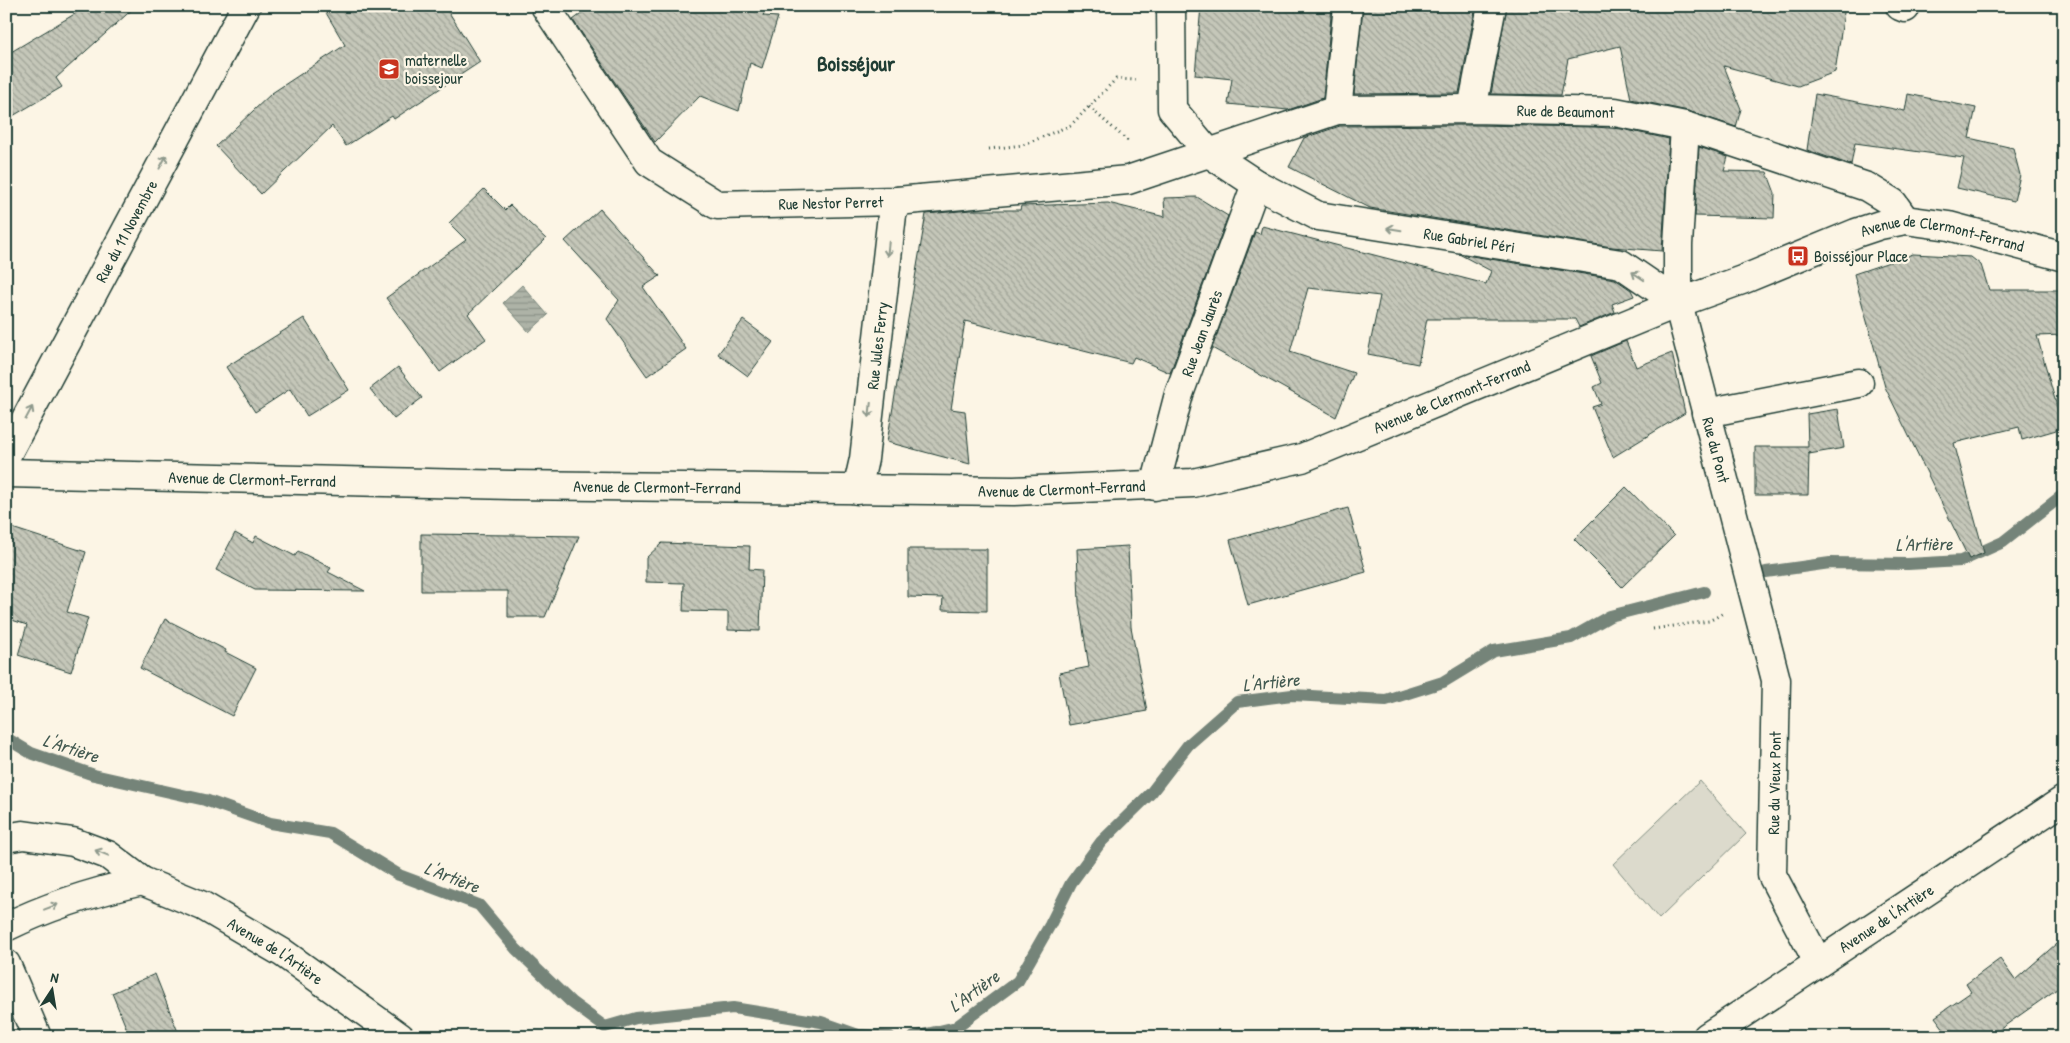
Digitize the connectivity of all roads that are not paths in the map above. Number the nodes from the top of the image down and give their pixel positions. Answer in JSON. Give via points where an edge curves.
{"nodes":[{"id":1,"x":246,"y":6,"type":"edge"},
{"id":2,"x":545,"y":6,"type":"edge"},
{"id":3,"x":1171,"y":6,"type":"edge"},
{"id":4,"x":1348,"y":6,"type":"edge"},
{"id":5,"x":1492,"y":6,"type":"edge"},
{"id":6,"x":1472,"y":109,"type":"junction"},
{"id":7,"x":1337,"y":110,"type":"junction"},
{"id":8,"x":1685,"y":126,"type":"junction"},
{"id":9,"x":1209,"y":153,"type":"junction"},
{"id":10,"x":1256,"y":184,"type":"junction"},
{"id":11,"x":897,"y":201,"type":"junction"},
{"id":12,"x":1905,"y":220,"type":"junction"},
{"id":13,"x":2064,"y":257,"type":"edge"},
{"id":14,"x":1678,"y":303,"type":"junction"},
{"id":15,"x":1859,"y":384,"type":"dead end"},
{"id":16,"x":1706,"y":413,"type":"junction"},
{"id":17,"x":6,"y":456,"type":"edge"},
{"id":18,"x":6,"y":473,"type":"edge"},
{"id":19,"x":1155,"y":486,"type":"junction"},
{"id":20,"x":857,"y":490,"type":"junction"},
{"id":21,"x":1754,"y":596,"type":"joint"},
{"id":22,"x":2064,"y":800,"type":"edge"},
{"id":23,"x":6,"y":838,"type":"edge"},
{"id":24,"x":142,"y":881,"type":"junction"},
{"id":25,"x":6,"y":927,"type":"edge"},
{"id":26,"x":1818,"y":962,"type":"junction"},
{"id":27,"x":6,"y":964,"type":"edge"},
{"id":28,"x":37,"y":1037,"type":"edge"},
{"id":29,"x":400,"y":1037,"type":"edge"},
{"id":30,"x":1707,"y":1037,"type":"edge"}],
"edges":[{"from":17,"to":1,"type":"street","name":"Rue du 11 Novembre","one_way":true},
{"from":2,"to":11,"type":"street","name":"Rue Nestor Perret","via":[[649,162],[717,205]]},
{"from":3,"to":9,"type":"street","name":"Rue Gabriel Péri","via":[[1172,109]]},
{"from":4,"to":7,"type":"street"},
{"from":5,"to":6,"type":"street"},
{"from":6,"to":7,"type":"street","name":"Rue de Beaumont"},
{"from":6,"to":8,"type":"street","name":"Rue de Beaumont","via":[[1615,112]]},
{"from":7,"to":9,"type":"street","name":"Rue de Beaumont"},
{"from":8,"to":12,"type":"street","name":"Rue de Beaumont","via":[[1867,187],[1893,203]]},
{"from":8,"to":14,"type":"street","name":"Rue du Pont"},
{"from":9,"to":10,"type":"street","name":"Rue Gabriel Péri"},
{"from":9,"to":11,"type":"street","name":"Rue Nestor Perret","via":[[1128,180]]},
{"from":14,"to":10,"type":"street","name":"Rue Gabriel Péri","one_way":true,"via":[[1621,264],[1318,216]]},
{"from":10,"to":19,"type":"street","name":"Rue Jean Jaurès","via":[[1180,394]]},
{"from":11,"to":20,"type":"street","name":"Rue Jules Ferry","one_way":true,"via":[[892,215],[864,459]]},
{"from":12,"to":13,"type":"street","name":"Avenue de Clermont-Ferrand","via":[[1949,226]]},
{"from":12,"to":14,"type":"street","name":"Avenue de Clermont-Ferrand","via":[[1856,233]]},
{"from":14,"to":16,"type":"street","name":"Rue du Pont"},
{"from":14,"to":19,"type":"street","name":"Avenue de Clermont-Ferrand","via":[[1302,458],[1193,483]]},
{"from":15,"to":16,"type":"street"},
{"from":16,"to":21,"type":"street","name":"Rue du Pont"},
{"from":18,"to":20,"type":"street","name":"Avenue de Clermont-Ferrand"},
{"from":19,"to":20,"type":"street","name":"Avenue de Clermont-Ferrand","via":[[1014,491]]},
{"from":21,"to":26,"type":"street","name":"Rue du Vieux Pont","via":[[1776,680],[1772,875]]},
{"from":22,"to":26,"type":"street","name":"Avenue de l'Artière"},
{"from":24,"to":23,"type":"street","name":"Avenue de l'Artière","one_way":true,"via":[[108,855],[73,842],[23,835]]},
{"from":25,"to":24,"type":"street","one_way":true,"via":[[87,894]]},
{"from":24,"to":29,"type":"street","name":"Avenue de l'Artière","via":[[203,906],[283,953]]},
{"from":26,"to":30,"type":"street","name":"Avenue de l'Artière"},
{"from":27,"to":28,"type":"street"}]}
